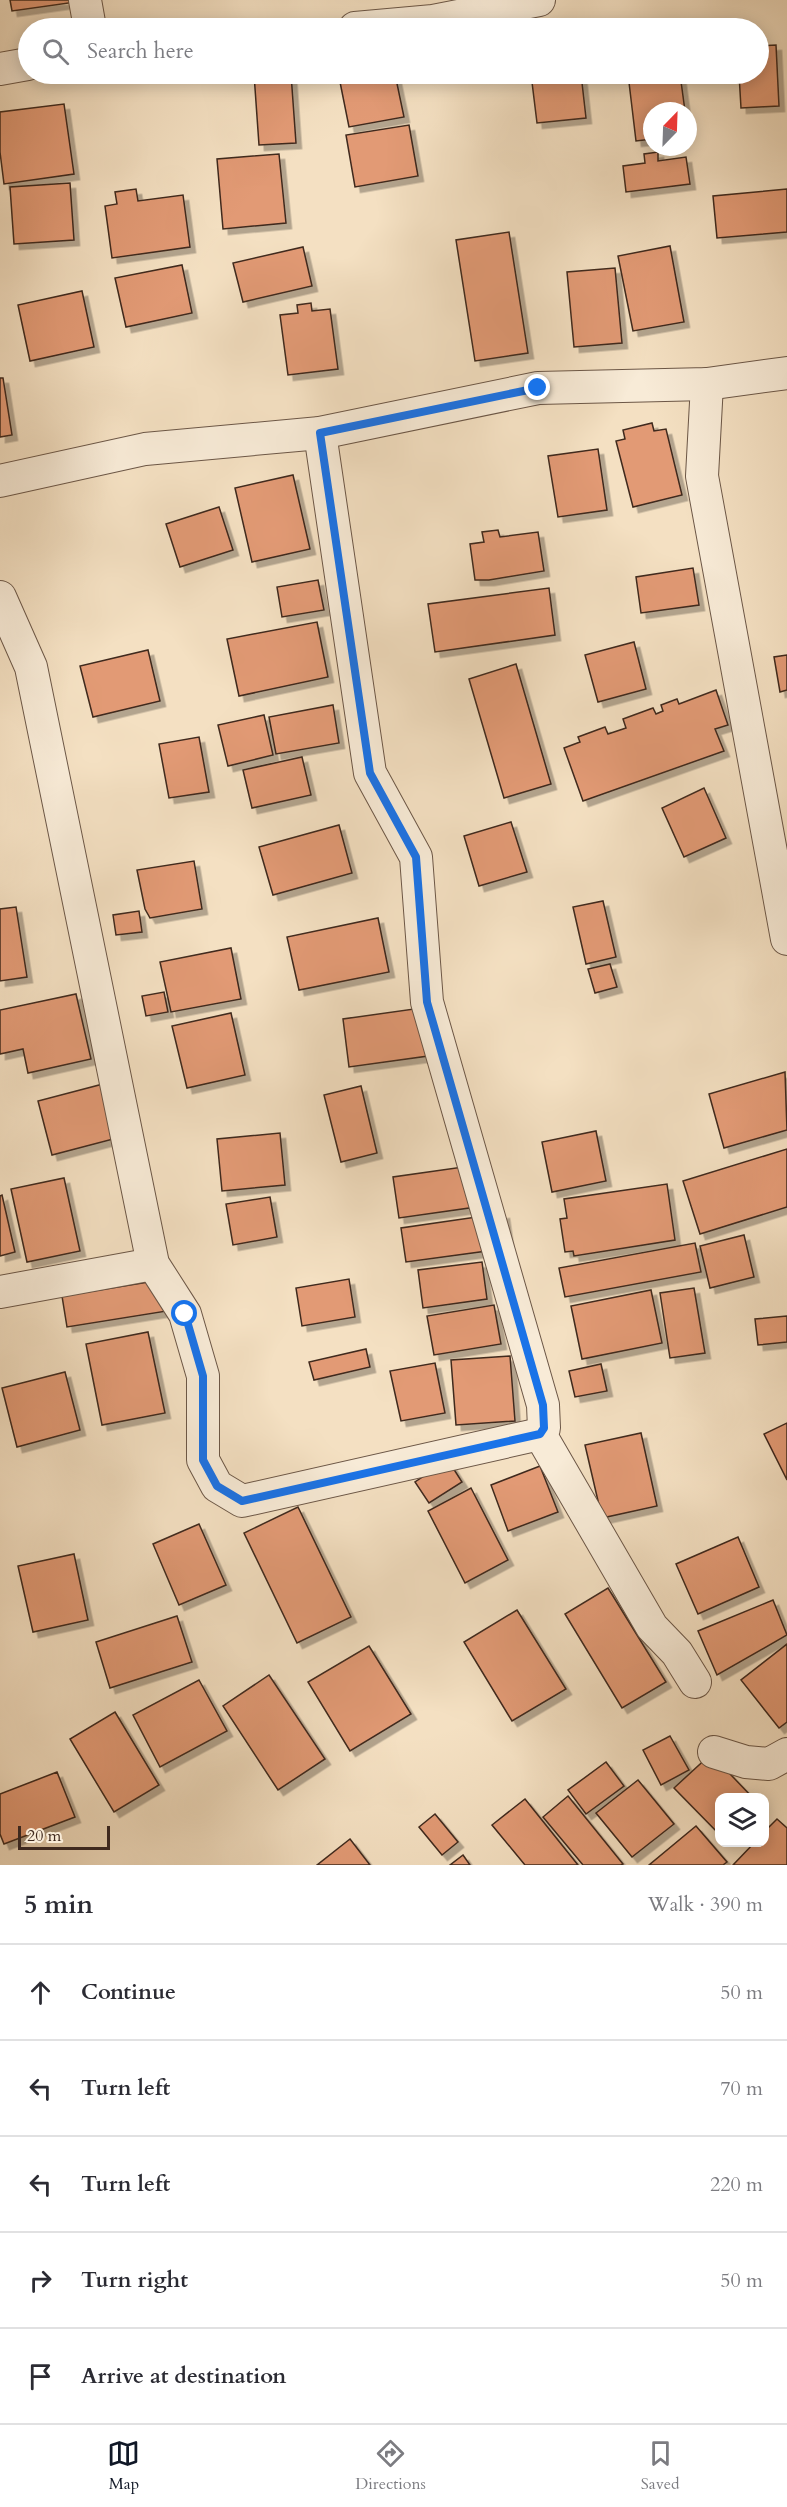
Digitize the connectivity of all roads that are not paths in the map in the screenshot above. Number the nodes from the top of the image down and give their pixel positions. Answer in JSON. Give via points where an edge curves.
{"nodes":[{"id":1,"x":86,"y":0,"type":"edge"},
{"id":2,"x":539,"y":0,"type":"edge"},
{"id":3,"x":89,"y":18,"type":"edge"},
{"id":4,"x":448,"y":18,"type":"edge"},
{"id":5,"x":18,"y":66,"type":"edge"},
{"id":6,"x":0,"y":69,"type":"edge"},
{"id":7,"x":787,"y":373,"type":"edge"},
{"id":8,"x":707,"y":384,"type":"junction"},
{"id":9,"x":320,"y":433,"type":"junction"},
{"id":10,"x":0,"y":481,"type":"edge"},
{"id":11,"x":0,"y":597,"type":"edge"},
{"id":12,"x":787,"y":939,"type":"edge"},
{"id":13,"x":153,"y":1264,"type":"junction"},
{"id":14,"x":0,"y":1292,"type":"edge"},
{"id":15,"x":540,"y":1434,"type":"junction"},
{"id":16,"x":695,"y":1682,"type":"dead end"},
{"id":17,"x":714,"y":1752,"type":"dead end"},
{"id":18,"x":787,"y":1754,"type":"edge"}],
"edges":[{"from":1,"to":3,"type":"street"},
{"from":2,"to":4,"type":"street"},
{"from":5,"to":6,"type":"street"},
{"from":7,"to":8,"type":"street"},
{"from":8,"to":9,"type":"street","via":[[538,388]]},
{"from":8,"to":12,"type":"street","via":[[702,476]]},
{"from":9,"to":10,"type":"street","via":[[145,449]]},
{"from":9,"to":15,"type":"street","via":[[370,773],[416,857],[427,1002],[543,1405],[544,1428]]},
{"from":11,"to":13,"type":"street","via":[[31,667]]},
{"from":13,"to":14,"type":"street"},
{"from":13,"to":15,"type":"street","via":[[185,1314],[203,1376],[203,1460],[217,1486],[242,1501]]},
{"from":15,"to":16,"type":"street","via":[[652,1627],[677,1653]]},
{"from":17,"to":18,"type":"street","via":[[746,1762],[770,1764]]}]}
